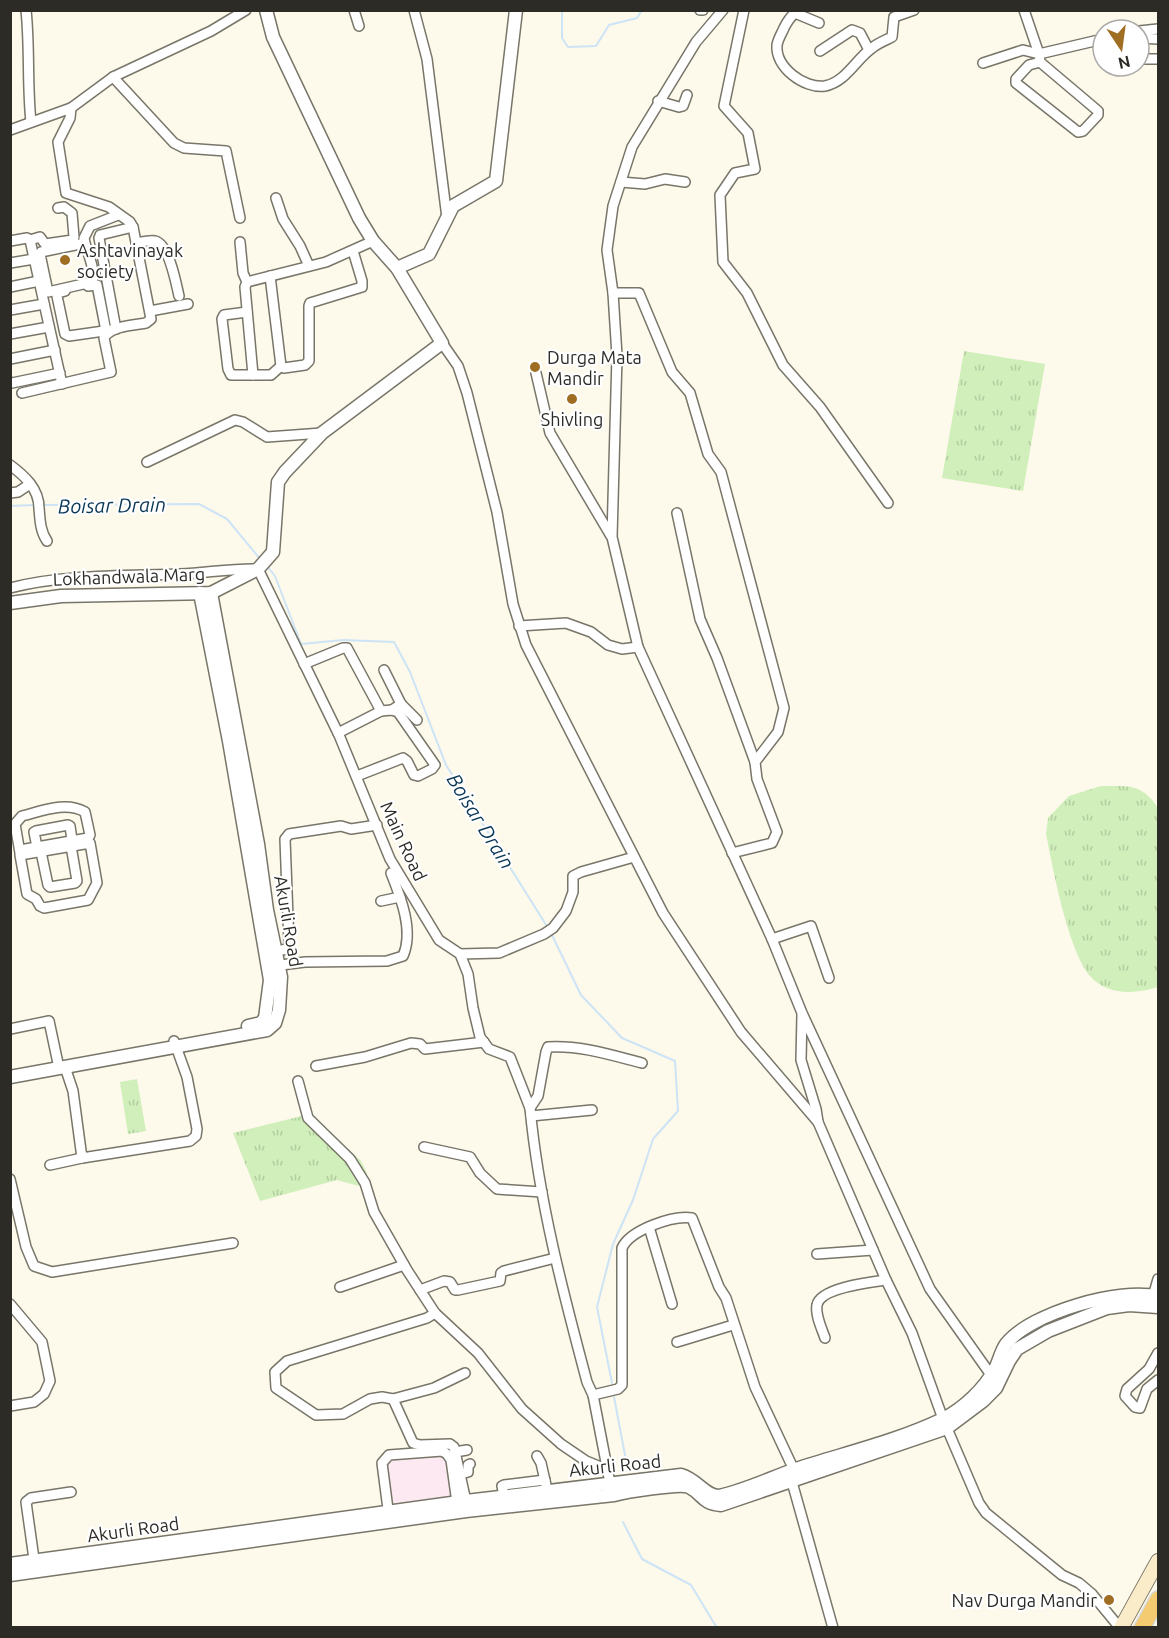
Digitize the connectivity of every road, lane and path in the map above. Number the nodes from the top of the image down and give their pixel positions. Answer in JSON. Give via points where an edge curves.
{"nodes":[{"id":1,"x":27,"y":10,"type":"edge"},
{"id":2,"x":246,"y":10,"type":"edge"},
{"id":3,"x":266,"y":10,"type":"edge"},
{"id":4,"x":354,"y":10,"type":"edge"},
{"id":5,"x":414,"y":10,"type":"edge"},
{"id":6,"x":516,"y":10,"type":"edge"},
{"id":7,"x":723,"y":10,"type":"edge"},
{"id":8,"x":744,"y":10,"type":"edge"},
{"id":9,"x":914,"y":10,"type":"edge"},
{"id":10,"x":1024,"y":10,"type":"edge"},
{"id":11,"x":895,"y":14,"type":"edge"},
{"id":12,"x":819,"y":23,"type":"dead end"},
{"id":13,"x":359,"y":26,"type":"dead end"},
{"id":14,"x":1091,"y":43,"type":"edge"},
{"id":15,"x":869,"y":50,"type":"junction"},
{"id":16,"x":820,"y":51,"type":"dead end"},
{"id":17,"x":1039,"y":58,"type":"junction"},
{"id":18,"x":983,"y":63,"type":"dead end"},
{"id":19,"x":113,"y":78,"type":"junction"},
{"id":20,"x":687,"y":95,"type":"dead end"},
{"id":21,"x":658,"y":101,"type":"junction"},
{"id":22,"x":71,"y":108,"type":"junction"},
{"id":23,"x":31,"y":122,"type":"junction"},
{"id":24,"x":13,"y":126,"type":"edge"},
{"id":25,"x":621,"y":182,"type":"junction"},
{"id":26,"x":685,"y":182,"type":"dead end"},
{"id":27,"x":276,"y":198,"type":"dead end"},
{"id":28,"x":58,"y":208,"type":"dead end"},
{"id":29,"x":118,"y":215,"type":"junction"},
{"id":30,"x":240,"y":218,"type":"dead end"},
{"id":31,"x":447,"y":218,"type":"junction"},
{"id":32,"x":133,"y":227,"type":"junction"},
{"id":33,"x":74,"y":237,"type":"junction"},
{"id":34,"x":85,"y":239,"type":"junction"},
{"id":35,"x":30,"y":240,"type":"junction"},
{"id":36,"x":10,"y":241,"type":"edge"},
{"id":37,"x":373,"y":241,"type":"junction"},
{"id":38,"x":240,"y":242,"type":"dead end"},
{"id":39,"x":136,"y":243,"type":"junction"},
{"id":40,"x":353,"y":251,"type":"junction"},
{"id":41,"x":34,"y":259,"type":"junction"},
{"id":42,"x":10,"y":264,"type":"edge"},
{"id":43,"x":309,"y":266,"type":"junction"},
{"id":44,"x":397,"y":268,"type":"junction"},
{"id":45,"x":270,"y":276,"type":"junction"},
{"id":46,"x":39,"y":281,"type":"junction"},
{"id":47,"x":248,"y":282,"type":"junction"},
{"id":48,"x":10,"y":287,"type":"edge"},
{"id":49,"x":613,"y":293,"type":"junction"},
{"id":50,"x":179,"y":296,"type":"dead end"},
{"id":51,"x":44,"y":304,"type":"junction"},
{"id":52,"x":188,"y":304,"type":"dead end"},
{"id":53,"x":10,"y":310,"type":"edge"},
{"id":54,"x":150,"y":311,"type":"junction"},
{"id":55,"x":247,"y":312,"type":"junction"},
{"id":56,"x":49,"y":327,"type":"junction"},
{"id":57,"x":111,"y":330,"type":"junction"},
{"id":58,"x":10,"y":334,"type":"edge"},
{"id":59,"x":442,"y":343,"type":"junction"},
{"id":60,"x":55,"y":350,"type":"junction"},
{"id":61,"x":10,"y":359,"type":"edge"},
{"id":62,"x":281,"y":366,"type":"junction"},
{"id":63,"x":60,"y":373,"type":"junction"},
{"id":64,"x":536,"y":374,"type":"dead end"},
{"id":65,"x":253,"y":375,"type":"junction"},
{"id":66,"x":10,"y":382,"type":"edge"},
{"id":67,"x":62,"y":384,"type":"junction"},
{"id":68,"x":22,"y":393,"type":"dead end"},
{"id":69,"x":322,"y":434,"type":"junction"},
{"id":70,"x":147,"y":462,"type":"dead end"},
{"id":71,"x":10,"y":465,"type":"edge"},
{"id":72,"x":32,"y":485,"type":"junction"},
{"id":73,"x":10,"y":493,"type":"edge"},
{"id":74,"x":888,"y":503,"type":"dead end"},
{"id":75,"x":677,"y":513,"type":"dead end"},
{"id":76,"x":612,"y":537,"type":"junction"},
{"id":77,"x":47,"y":541,"type":"dead end"},
{"id":78,"x":262,"y":565,"type":"junction"},
{"id":79,"x":10,"y":588,"type":"edge"},
{"id":80,"x":205,"y":593,"type":"junction"},
{"id":81,"x":10,"y":603,"type":"edge"},
{"id":82,"x":519,"y":626,"type":"junction"},
{"id":83,"x":638,"y":648,"type":"junction"},
{"id":84,"x":304,"y":664,"type":"junction"},
{"id":85,"x":384,"y":670,"type":"dead end"},
{"id":86,"x":401,"y":704,"type":"junction"},
{"id":87,"x":392,"y":710,"type":"junction"},
{"id":88,"x":381,"y":711,"type":"junction"},
{"id":89,"x":417,"y":720,"type":"dead end"},
{"id":90,"x":338,"y":733,"type":"junction"},
{"id":91,"x":755,"y":762,"type":"junction"},
{"id":92,"x":357,"y":776,"type":"junction"},
{"id":93,"x":377,"y":825,"type":"junction"},
{"id":94,"x":72,"y":843,"type":"junction"},
{"id":95,"x":39,"y":849,"type":"junction"},
{"id":96,"x":18,"y":853,"type":"edge"},
{"id":97,"x":732,"y":853,"type":"junction"},
{"id":98,"x":634,"y":857,"type":"junction"},
{"id":99,"x":391,"y":873,"type":"dead end"},
{"id":100,"x":400,"y":897,"type":"junction"},
{"id":101,"x":381,"y":901,"type":"dead end"},
{"id":102,"x":772,"y":939,"type":"junction"},
{"id":103,"x":271,"y":952,"type":"junction"},
{"id":104,"x":460,"y":954,"type":"junction"},
{"id":105,"x":273,"y":966,"type":"junction"},
{"id":106,"x":829,"y":978,"type":"dead end"},
{"id":107,"x":802,"y":1013,"type":"junction"},
{"id":108,"x":10,"y":1029,"type":"edge"},
{"id":109,"x":484,"y":1042,"type":"junction"},
{"id":110,"x":175,"y":1044,"type":"junction"},
{"id":111,"x":642,"y":1063,"type":"dead end"},
{"id":112,"x":60,"y":1065,"type":"junction"},
{"id":113,"x":316,"y":1066,"type":"dead end"},
{"id":114,"x":10,"y":1070,"type":"edge"},
{"id":115,"x":10,"y":1077,"type":"edge"},
{"id":116,"x":298,"y":1081,"type":"dead end"},
{"id":117,"x":592,"y":1110,"type":"dead end"},
{"id":118,"x":531,"y":1112,"type":"junction"},
{"id":119,"x":818,"y":1122,"type":"junction"},
{"id":120,"x":424,"y":1147,"type":"dead end"},
{"id":121,"x":82,"y":1158,"type":"junction"},
{"id":122,"x":50,"y":1165,"type":"dead end"},
{"id":123,"x":10,"y":1179,"type":"edge"},
{"id":124,"x":542,"y":1192,"type":"junction"},
{"id":125,"x":649,"y":1227,"type":"junction"},
{"id":126,"x":233,"y":1243,"type":"dead end"},
{"id":127,"x":873,"y":1250,"type":"junction"},
{"id":128,"x":817,"y":1254,"type":"dead end"},
{"id":129,"x":555,"y":1258,"type":"junction"},
{"id":130,"x":404,"y":1265,"type":"junction"},
{"id":131,"x":1158,"y":1279,"type":"edge"},
{"id":132,"x":886,"y":1280,"type":"junction"},
{"id":133,"x":340,"y":1287,"type":"dead end"},
{"id":134,"x":420,"y":1290,"type":"junction"},
{"id":135,"x":1155,"y":1302,"type":"edge"},
{"id":136,"x":10,"y":1304,"type":"edge"},
{"id":137,"x":672,"y":1304,"type":"dead end"},
{"id":138,"x":435,"y":1313,"type":"junction"},
{"id":139,"x":734,"y":1325,"type":"junction"},
{"id":140,"x":825,"y":1338,"type":"dead end"},
{"id":141,"x":677,"y":1342,"type":"dead end"},
{"id":142,"x":1158,"y":1353,"type":"edge"},
{"id":143,"x":465,"y":1373,"type":"dead end"},
{"id":144,"x":991,"y":1375,"type":"junction"},
{"id":145,"x":1158,"y":1380,"type":"edge"},
{"id":146,"x":593,"y":1395,"type":"junction"},
{"id":147,"x":393,"y":1399,"type":"junction"},
{"id":148,"x":10,"y":1406,"type":"edge"},
{"id":149,"x":945,"y":1423,"type":"junction"},
{"id":150,"x":467,"y":1450,"type":"dead end"},
{"id":151,"x":455,"y":1452,"type":"junction"},
{"id":152,"x":537,"y":1456,"type":"dead end"},
{"id":153,"x":470,"y":1464,"type":"dead end"},
{"id":154,"x":461,"y":1474,"type":"junction"},
{"id":155,"x":793,"y":1476,"type":"junction"},
{"id":156,"x":612,"y":1478,"type":"junction"},
{"id":157,"x":550,"y":1491,"type":"junction"},
{"id":158,"x":71,"y":1492,"type":"dead end"},
{"id":159,"x":609,"y":1498,"type":"junction"},
{"id":160,"x":464,"y":1505,"type":"junction"},
{"id":161,"x":389,"y":1517,"type":"junction"},
{"id":162,"x":1158,"y":1562,"type":"edge"},
{"id":163,"x":10,"y":1564,"type":"edge"},
{"id":164,"x":35,"y":1566,"type":"junction"},
{"id":165,"x":10,"y":1575,"type":"edge"},
{"id":166,"x":1158,"y":1599,"type":"edge"},
{"id":167,"x":833,"y":1628,"type":"edge"},
{"id":168,"x":1120,"y":1628,"type":"edge"},
{"id":169,"x":1142,"y":1628,"type":"edge"}],
"edges":[{"from":1,"to":23,"type":"street"},
{"from":2,"to":19,"type":"street","via":[[211,32]]},
{"from":3,"to":37,"type":"street","via":[[273,37]]},
{"from":4,"to":13,"type":"street"},
{"from":5,"to":31,"type":"street","via":[[427,59]]},
{"from":6,"to":31,"type":"street","via":[[496,181],[453,206]]},
{"from":7,"to":21,"type":"street","via":[[696,42]]},
{"from":8,"to":74,"type":"street","via":[[724,106],[748,134],[755,169],[735,173],[720,195],[723,262],[747,293],[783,365],[820,406]]},
{"from":9,"to":11,"type":"street"},
{"from":10,"to":17,"type":"street"},
{"from":11,"to":15,"type":"street","via":[[892,37]]},
{"from":12,"to":15,"type":"street","via":[[795,13],[777,42],[780,57],[794,78],[825,86],[839,79]]},
{"from":14,"to":17,"type":"street"},
{"from":15,"to":16,"type":"street","via":[[860,33],[852,30]]},
{"from":17,"to":17,"type":"street","via":[[1098,111],[1083,131],[1078,132],[1016,83]]},
{"from":17,"to":18,"type":"street","via":[[1023,50]]},
{"from":19,"to":22,"type":"street"},
{"from":19,"to":30,"type":"street","via":[[174,143],[184,148],[226,151]]},
{"from":20,"to":21,"type":"street","via":[[679,107]]},
{"from":21,"to":25,"type":"street","via":[[632,147]]},
{"from":22,"to":23,"type":"street"},
{"from":22,"to":29,"type":"street","via":[[57,142],[66,193],[109,207]]},
{"from":23,"to":24,"type":"street"},
{"from":25,"to":26,"type":"street"},
{"from":25,"to":49,"type":"street","via":[[613,206],[608,250]]},
{"from":27,"to":43,"type":"street","via":[[282,219]]},
{"from":28,"to":33,"type":"street","via":[[72,213]]},
{"from":29,"to":32,"type":"street"},
{"from":29,"to":34,"type":"street","via":[[90,226]]},
{"from":31,"to":44,"type":"street","via":[[429,254]]},
{"from":32,"to":39,"type":"street"},
{"from":32,"to":57,"type":"street","via":[[100,237]]},
{"from":33,"to":34,"type":"street"},
{"from":33,"to":35,"type":"street","via":[[45,244],[40,237]]},
{"from":34,"to":34,"type":"street","via":[[92,282],[48,292],[41,252]]},
{"from":35,"to":36,"type":"street"},
{"from":35,"to":41,"type":"street"},
{"from":37,"to":40,"type":"street"},
{"from":37,"to":44,"type":"street"},
{"from":38,"to":47,"type":"street","via":[[243,273]]},
{"from":39,"to":50,"type":"street","via":[[162,244]]},
{"from":39,"to":54,"type":"street"},
{"from":40,"to":43,"type":"street"},
{"from":40,"to":62,"type":"street","via":[[362,287],[310,303],[309,361],[305,365]]},
{"from":41,"to":42,"type":"street"},
{"from":41,"to":46,"type":"street"},
{"from":43,"to":45,"type":"street"},
{"from":44,"to":59,"type":"street"},
{"from":45,"to":47,"type":"street"},
{"from":45,"to":62,"type":"street"},
{"from":46,"to":48,"type":"street"},
{"from":46,"to":51,"type":"street"},
{"from":47,"to":55,"type":"street"},
{"from":49,"to":76,"type":"street","via":[[617,356]]},
{"from":49,"to":91,"type":"street","via":[[639,293],[672,372],[690,393],[708,454],[721,472],[784,708],[778,732]]},
{"from":51,"to":53,"type":"street"},
{"from":51,"to":56,"type":"street"},
{"from":52,"to":54,"type":"street"},
{"from":54,"to":57,"type":"street","via":[[151,319],[146,323]]},
{"from":55,"to":65,"type":"street"},
{"from":55,"to":65,"type":"street","via":[[224,315],[222,319],[231,375]]},
{"from":56,"to":58,"type":"street"},
{"from":56,"to":60,"type":"street"},
{"from":57,"to":57,"type":"street","via":[[65,334],[58,293],[98,285]]},
{"from":57,"to":67,"type":"street","via":[[104,338],[111,372]]},
{"from":59,"to":69,"type":"street"},
{"from":59,"to":82,"type":"street","via":[[458,366],[478,433]]},
{"from":60,"to":61,"type":"street"},
{"from":60,"to":63,"type":"street"},
{"from":62,"to":65,"type":"street","via":[[271,375]]},
{"from":63,"to":66,"type":"street"},
{"from":63,"to":67,"type":"street"},
{"from":64,"to":76,"type":"street","via":[[550,433]]},
{"from":67,"to":68,"type":"street"},
{"from":69,"to":70,"type":"street","via":[[267,437],[235,420]]},
{"from":69,"to":78,"type":"street","via":[[278,482],[273,552]]},
{"from":71,"to":72,"type":"street"},
{"from":72,"to":73,"type":"street"},
{"from":72,"to":77,"type":"street"},
{"from":75,"to":91,"type":"street","via":[[700,619]]},
{"from":76,"to":83,"type":"street"},
{"from":78,"to":79,"type":"street","via":[[182,574],[82,577]]},
{"from":78,"to":80,"type":"street","name":"Lokhandwala Marg"},
{"from":78,"to":84,"type":"street","name":"Main Road"},
{"from":80,"to":81,"type":"street","name":"Lokhandwala Marg","via":[[61,596]]},
{"from":80,"to":103,"type":"street","name":"Akurli Road"},
{"from":82,"to":83,"type":"street","via":[[566,623],[591,632],[608,645]]},
{"from":82,"to":98,"type":"street"},
{"from":83,"to":97,"type":"street"},
{"from":84,"to":88,"type":"street","via":[[347,648]]},
{"from":84,"to":90,"type":"street","name":"Main Road"},
{"from":85,"to":86,"type":"street"},
{"from":86,"to":87,"type":"street"},
{"from":86,"to":89,"type":"street"},
{"from":87,"to":88,"type":"street"},
{"from":87,"to":92,"type":"street","via":[[398,712],[435,765],[418,776],[402,759]]},
{"from":88,"to":90,"type":"street"},
{"from":90,"to":92,"type":"street","name":"Main Road"},
{"from":91,"to":97,"type":"street","via":[[757,779],[777,832],[772,843]]},
{"from":92,"to":93,"type":"street","name":"Main Road"},
{"from":93,"to":103,"type":"street","via":[[289,834],[285,839],[289,944],[288,949]]},
{"from":93,"to":104,"type":"street","name":"Main Road","via":[[390,859],[439,939]]},
{"from":94,"to":95,"type":"street"},
{"from":94,"to":95,"type":"street","via":[[70,826],[57,827],[34,832]]},
{"from":94,"to":95,"type":"street","via":[[75,884],[48,885]]},
{"from":94,"to":96,"type":"street","via":[[90,835],[85,812],[64,806],[18,819]]},
{"from":94,"to":96,"type":"street","via":[[92,845],[97,883],[88,900],[40,906],[27,894]]},
{"from":95,"to":96,"type":"street"},
{"from":97,"to":102,"type":"street"},
{"from":98,"to":104,"type":"street","via":[[573,876],[573,892],[566,911],[550,931],[499,953]]},
{"from":98,"to":119,"type":"street","via":[[663,913],[741,1032]]},
{"from":99,"to":100,"type":"street"},
{"from":100,"to":101,"type":"street"},
{"from":100,"to":105,"type":"street","via":[[408,946],[398,959]]},
{"from":102,"to":106,"type":"street","via":[[811,927]]},
{"from":102,"to":107,"type":"street"},
{"from":103,"to":105,"type":"street","name":"Akurli Road"},
{"from":104,"to":109,"type":"street"},
{"from":105,"to":110,"type":"street","name":"Akurli Road","via":[[281,977],[279,1010],[267,1030]]},
{"from":107,"to":119,"type":"street","via":[[801,1060]]},
{"from":107,"to":144,"type":"street","via":[[930,1289]]},
{"from":108,"to":112,"type":"street","via":[[49,1021]]},
{"from":109,"to":113,"type":"street","via":[[425,1049],[411,1043]]},
{"from":109,"to":118,"type":"street","via":[[489,1049],[510,1057]]},
{"from":110,"to":112,"type":"street","name":"Akurli Road"},
{"from":110,"to":121,"type":"street","via":[[187,1077],[196,1136],[189,1141]]},
{"from":111,"to":118,"type":"street","via":[[564,1046],[548,1047]]},
{"from":112,"to":114,"type":"street","name":"Akurli Road"},
{"from":112,"to":115,"type":"street","name":"Akurli Road"},
{"from":112,"to":121,"type":"street","via":[[73,1091]]},
{"from":116,"to":130,"type":"street","via":[[308,1118],[350,1159]]},
{"from":117,"to":118,"type":"street"},
{"from":118,"to":124,"type":"street"},
{"from":119,"to":127,"type":"street"},
{"from":120,"to":124,"type":"street","via":[[470,1156],[480,1173],[497,1189]]},
{"from":121,"to":122,"type":"street"},
{"from":123,"to":126,"type":"street","via":[[34,1266],[52,1272]]},
{"from":124,"to":129,"type":"street"},
{"from":125,"to":137,"type":"street"},
{"from":125,"to":139,"type":"street","via":[[682,1217],[692,1218]]},
{"from":125,"to":146,"type":"street","via":[[625,1240],[622,1248],[622,1385]]},
{"from":127,"to":128,"type":"street"},
{"from":127,"to":132,"type":"street"},
{"from":129,"to":134,"type":"street","via":[[504,1271],[500,1281],[458,1290],[444,1281]]},
{"from":129,"to":146,"type":"street"},
{"from":130,"to":133,"type":"street"},
{"from":130,"to":134,"type":"street"},
{"from":131,"to":135,"type":"street"},
{"from":132,"to":140,"type":"street","via":[[850,1286],[817,1302]]},
{"from":132,"to":149,"type":"street","via":[[912,1333]]},
{"from":134,"to":138,"type":"street"},
{"from":135,"to":144,"type":"street","name":"Akurli Road","via":[[1129,1295],[1072,1306],[1042,1319],[1016,1334],[1005,1346]]},
{"from":135,"to":149,"type":"street","name":"Akurli Road","via":[[1107,1308],[1048,1331],[1017,1349],[996,1388],[983,1401]]},
{"from":136,"to":148,"type":"street","via":[[42,1342],[50,1382],[34,1402]]},
{"from":138,"to":147,"type":"street","via":[[287,1361],[276,1372],[276,1388],[316,1415],[343,1414],[370,1399]]},
{"from":138,"to":156,"type":"street","via":[[478,1353],[537,1423]]},
{"from":139,"to":141,"type":"street"},
{"from":139,"to":155,"type":"street","via":[[755,1387]]},
{"from":142,"to":145,"type":"street","via":[[1125,1396],[1140,1408],[1148,1389]]},
{"from":143,"to":147,"type":"street","via":[[434,1388]]},
{"from":144,"to":149,"type":"street","name":"Akurli Road","via":[[978,1393]]},
{"from":146,"to":156,"type":"street"},
{"from":147,"to":151,"type":"street","via":[[413,1443],[450,1444]]},
{"from":149,"to":155,"type":"street","name":"Akurli Road"},
{"from":149,"to":168,"type":"street","via":[[986,1513],[1062,1575],[1092,1594]]},
{"from":150,"to":151,"type":"street"},
{"from":151,"to":154,"type":"street"},
{"from":152,"to":157,"type":"street"},
{"from":153,"to":154,"type":"street","via":[[468,1472]]},
{"from":154,"to":160,"type":"street"},
{"from":155,"to":156,"type":"street","name":"Akurli Road","via":[[719,1496],[709,1495],[691,1478],[681,1475]]},
{"from":155,"to":159,"type":"street","name":"Akurli Road","via":[[721,1505],[705,1502],[687,1486],[679,1485]]},
{"from":155,"to":167,"type":"street"},
{"from":156,"to":157,"type":"street","name":"Akurli Road"},
{"from":156,"to":159,"type":"street"},
{"from":157,"to":159,"type":"street","name":"Akurli Road"},
{"from":157,"to":160,"type":"street","name":"Akurli Road"},
{"from":157,"to":160,"type":"street","name":"Akurli Road"},
{"from":158,"to":164,"type":"street","via":[[26,1502]]},
{"from":160,"to":161,"type":"street","name":"Akurli Road"},
{"from":160,"to":161,"type":"street","via":[[447,1454],[442,1451],[389,1455],[382,1463]]},
{"from":161,"to":164,"type":"street","name":"Akurli Road"},
{"from":162,"to":168,"type":"main road"},
{"from":163,"to":164,"type":"street","name":"Akurli Road"},
{"from":164,"to":165,"type":"street","name":"Akurli Road"},
{"from":166,"to":169,"type":"highway"}]}
